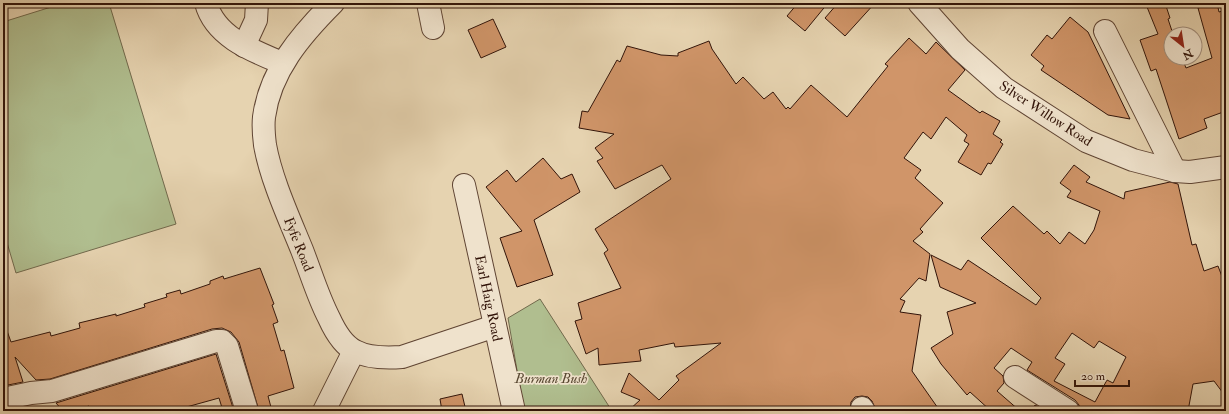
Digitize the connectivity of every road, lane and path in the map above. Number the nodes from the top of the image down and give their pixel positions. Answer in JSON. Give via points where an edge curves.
{"nodes":[{"id":1,"x":206,"y":3,"type":"edge"},
{"id":2,"x":257,"y":3,"type":"edge"},
{"id":3,"x":333,"y":3,"type":"edge"},
{"id":4,"x":428,"y":3,"type":"edge"},
{"id":5,"x":919,"y":3,"type":"edge"},
{"id":6,"x":433,"y":28,"type":"dead end"},
{"id":7,"x":1105,"y":31,"type":"dead end"},
{"id":8,"x":244,"y":46,"type":"junction"},
{"id":9,"x":282,"y":63,"type":"junction"},
{"id":10,"x":1226,"y":167,"type":"edge"},
{"id":11,"x":1175,"y":171,"type":"junction"},
{"id":12,"x":464,"y":185,"type":"dead end"},
{"id":13,"x":495,"y":326,"type":"junction"},
{"id":14,"x":354,"y":351,"type":"junction"},
{"id":15,"x":1015,"y":377,"type":"dead end"},
{"id":16,"x":3,"y":400,"type":"edge"},
{"id":17,"x":246,"y":411,"type":"edge"},
{"id":18,"x":324,"y":411,"type":"edge"},
{"id":19,"x":514,"y":411,"type":"edge"},
{"id":20,"x":1068,"y":411,"type":"edge"}],
"edges":[{"from":1,"to":8,"type":"street","via":[[226,33]]},
{"from":2,"to":8,"type":"street","via":[[256,20]]},
{"from":3,"to":9,"type":"street","name":"Fyfe Road","via":[[309,27]]},
{"from":4,"to":6,"type":"street"},
{"from":5,"to":11,"type":"street","name":"Silver Willow Road","via":[[960,49],[1004,88],[1048,117],[1086,141],[1112,152]]},
{"from":7,"to":11,"type":"street"},
{"from":8,"to":9,"type":"street"},
{"from":9,"to":14,"type":"street","name":"Fyfe Road","via":[[264,118],[265,145],[280,194],[329,318],[341,338]]},
{"from":10,"to":11,"type":"street","name":"Silver Willow Road","via":[[1190,172]]},
{"from":12,"to":13,"type":"street","name":"Earl Haig Road","via":[[485,271]]},
{"from":13,"to":14,"type":"street","via":[[402,357],[376,357]]},
{"from":13,"to":19,"type":"street","name":"Earl Haig Road"},
{"from":14,"to":18,"type":"street"},
{"from":15,"to":20,"type":"street"},
{"from":16,"to":17,"type":"street","via":[[52,391],[222,341],[227,346]]}]}
